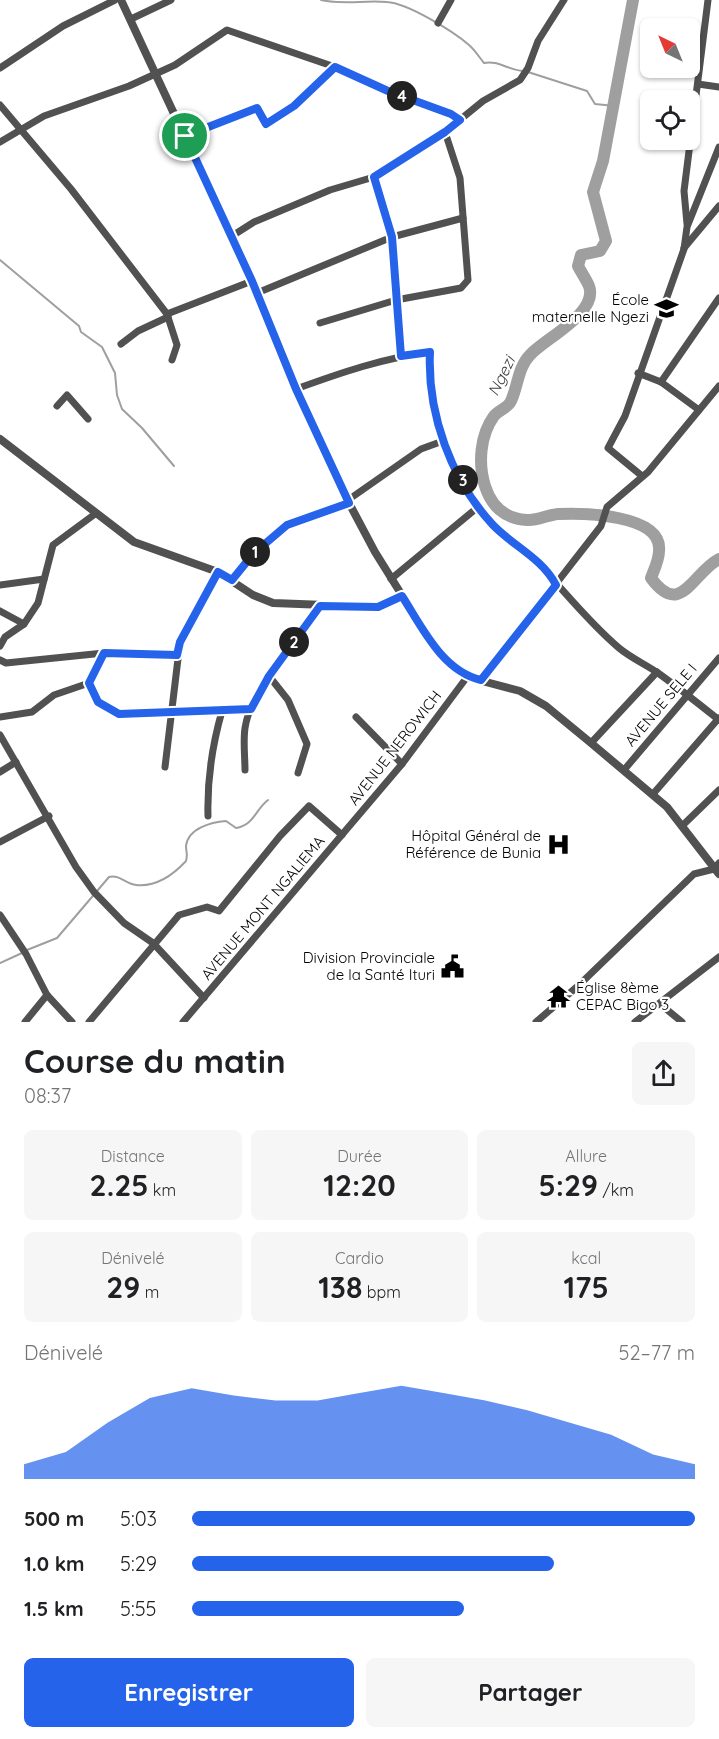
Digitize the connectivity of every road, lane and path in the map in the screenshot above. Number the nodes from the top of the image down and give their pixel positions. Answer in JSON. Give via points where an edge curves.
{"nodes":[{"id":1,"x":115,"y":0,"type":"edge"},
{"id":2,"x":121,"y":0,"type":"edge"},
{"id":3,"x":171,"y":0,"type":"edge"},
{"id":4,"x":451,"y":0,"type":"edge"},
{"id":5,"x":564,"y":0,"type":"edge"},
{"id":6,"x":708,"y":0,"type":"edge"},
{"id":7,"x":131,"y":19,"type":"junction"},
{"id":8,"x":438,"y":23,"type":"dead end"},
{"id":9,"x":335,"y":67,"type":"junction"},
{"id":10,"x":0,"y":68,"type":"edge"},
{"id":11,"x":157,"y":74,"type":"junction"},
{"id":12,"x":698,"y":84,"type":"junction"},
{"id":13,"x":719,"y":87,"type":"edge"},
{"id":14,"x":0,"y":105,"type":"edge"},
{"id":15,"x":460,"y":120,"type":"junction"},
{"id":16,"x":21,"y":129,"type":"junction"},
{"id":17,"x":445,"y":132,"type":"junction"},
{"id":18,"x":185,"y":136,"type":"junction"},
{"id":19,"x":0,"y":142,"type":"edge"},
{"id":20,"x":719,"y":147,"type":"edge"},
{"id":21,"x":374,"y":177,"type":"junction"},
{"id":22,"x":719,"y":206,"type":"edge"},
{"id":23,"x":463,"y":218,"type":"junction"},
{"id":24,"x":687,"y":227,"type":"junction"},
{"id":25,"x":232,"y":236,"type":"junction"},
{"id":26,"x":392,"y":237,"type":"junction"},
{"id":27,"x":684,"y":249,"type":"junction"},
{"id":28,"x":252,"y":281,"type":"junction"},
{"id":29,"x":257,"y":292,"type":"junction"},
{"id":30,"x":719,"y":298,"type":"edge"},
{"id":31,"x":396,"y":300,"type":"junction"},
{"id":32,"x":167,"y":316,"type":"junction"},
{"id":33,"x":320,"y":322,"type":"dead end"},
{"id":34,"x":121,"y":344,"type":"dead end"},
{"id":35,"x":401,"y":356,"type":"junction"},
{"id":36,"x":172,"y":360,"type":"dead end"},
{"id":37,"x":638,"y":373,"type":"junction"},
{"id":38,"x":661,"y":382,"type":"junction"},
{"id":39,"x":719,"y":386,"type":"edge"},
{"id":40,"x":296,"y":389,"type":"junction"},
{"id":41,"x":57,"y":406,"type":"dead end"},
{"id":42,"x":699,"y":410,"type":"junction"},
{"id":43,"x":88,"y":419,"type":"dead end"},
{"id":44,"x":0,"y":439,"type":"edge"},
{"id":45,"x":443,"y":441,"type":"junction"},
{"id":46,"x":642,"y":476,"type":"junction"},
{"id":47,"x":348,"y":502,"type":"junction"},
{"id":48,"x":478,"y":507,"type":"junction"},
{"id":49,"x":95,"y":514,"type":"junction"},
{"id":50,"x":218,"y":572,"type":"junction"},
{"id":51,"x":44,"y":579,"type":"junction"},
{"id":52,"x":391,"y":579,"type":"junction"},
{"id":53,"x":232,"y":580,"type":"junction"},
{"id":54,"x":0,"y":585,"type":"edge"},
{"id":55,"x":556,"y":585,"type":"junction"},
{"id":56,"x":402,"y":596,"type":"junction"},
{"id":57,"x":320,"y":606,"type":"junction"},
{"id":58,"x":0,"y":611,"type":"edge"},
{"id":59,"x":24,"y":624,"type":"junction"},
{"id":60,"x":0,"y":646,"type":"edge"},
{"id":61,"x":104,"y":653,"type":"junction"},
{"id":62,"x":177,"y":655,"type":"junction"},
{"id":63,"x":719,"y":658,"type":"edge"},
{"id":64,"x":0,"y":660,"type":"edge"},
{"id":65,"x":657,"y":672,"type":"junction"},
{"id":66,"x":269,"y":676,"type":"junction"},
{"id":67,"x":467,"y":677,"type":"junction"},
{"id":68,"x":481,"y":680,"type":"junction"},
{"id":69,"x":89,"y":683,"type":"junction"},
{"id":70,"x":687,"y":695,"type":"junction"},
{"id":71,"x":251,"y":709,"type":"junction"},
{"id":72,"x":222,"y":711,"type":"junction"},
{"id":73,"x":171,"y":712,"type":"junction"},
{"id":74,"x":0,"y":717,"type":"edge"},
{"id":75,"x":356,"y":717,"type":"dead end"},
{"id":76,"x":719,"y":719,"type":"edge"},
{"id":77,"x":0,"y":735,"type":"edge"},
{"id":78,"x":591,"y":743,"type":"junction"},
{"id":79,"x":16,"y":762,"type":"junction"},
{"id":80,"x":402,"y":764,"type":"junction"},
{"id":81,"x":165,"y":767,"type":"dead end"},
{"id":82,"x":245,"y":770,"type":"dead end"},
{"id":83,"x":624,"y":770,"type":"junction"},
{"id":84,"x":0,"y":772,"type":"edge"},
{"id":85,"x":298,"y":773,"type":"dead end"},
{"id":86,"x":719,"y":790,"type":"edge"},
{"id":87,"x":653,"y":794,"type":"junction"},
{"id":88,"x":49,"y":816,"type":"junction"},
{"id":89,"x":208,"y":816,"type":"dead end"},
{"id":90,"x":683,"y":825,"type":"junction"},
{"id":91,"x":342,"y":835,"type":"junction"},
{"id":92,"x":0,"y":842,"type":"edge"},
{"id":93,"x":717,"y":868,"type":"edge"},
{"id":94,"x":0,"y":916,"type":"edge"},
{"id":95,"x":153,"y":943,"type":"junction"},
{"id":96,"x":719,"y":957,"type":"edge"},
{"id":97,"x":47,"y":995,"type":"junction"},
{"id":98,"x":204,"y":998,"type":"junction"},
{"id":99,"x":660,"y":1004,"type":"junction"},
{"id":100,"x":26,"y":1022,"type":"edge"},
{"id":101,"x":72,"y":1022,"type":"edge"},
{"id":102,"x":89,"y":1022,"type":"edge"},
{"id":103,"x":183,"y":1022,"type":"edge"},
{"id":104,"x":536,"y":1022,"type":"edge"},
{"id":105,"x":635,"y":1022,"type":"edge"},
{"id":106,"x":682,"y":1022,"type":"edge"}],
"edges":[{"from":1,"to":10,"type":"street","via":[[63,26]]},
{"from":2,"to":7,"type":"street"},
{"from":3,"to":7,"type":"street"},
{"from":4,"to":8,"type":"street"},
{"from":5,"to":15,"type":"street","via":[[538,41],[520,80],[483,100]]},
{"from":6,"to":12,"type":"street"},
{"from":7,"to":11,"type":"street","via":[[138,44]]},
{"from":9,"to":11,"type":"street","via":[[227,30]]},
{"from":9,"to":15,"type":"street"},
{"from":9,"to":18,"type":"street","via":[[294,106],[266,124],[257,108]]},
{"from":11,"to":16,"type":"street","via":[[52,113]]},
{"from":11,"to":18,"type":"street"},
{"from":12,"to":13,"type":"street"},
{"from":12,"to":24,"type":"street","via":[[684,191]]},
{"from":14,"to":16,"type":"street"},
{"from":15,"to":17,"type":"street"},
{"from":16,"to":19,"type":"street"},
{"from":16,"to":32,"type":"street"},
{"from":17,"to":21,"type":"street"},
{"from":17,"to":23,"type":"street","via":[[460,178]]},
{"from":18,"to":25,"type":"street"},
{"from":20,"to":24,"type":"street"},
{"from":21,"to":25,"type":"street","via":[[330,190],[254,222]]},
{"from":21,"to":26,"type":"street"},
{"from":22,"to":27,"type":"street"},
{"from":23,"to":26,"type":"street"},
{"from":23,"to":31,"type":"street","via":[[468,280],[461,288]]},
{"from":24,"to":27,"type":"street"},
{"from":25,"to":28,"type":"street"},
{"from":26,"to":29,"type":"street"},
{"from":26,"to":31,"type":"street"},
{"from":27,"to":37,"type":"street"},
{"from":28,"to":29,"type":"street"},
{"from":28,"to":32,"type":"street"},
{"from":29,"to":40,"type":"street"},
{"from":30,"to":38,"type":"street"},
{"from":31,"to":33,"type":"street"},
{"from":31,"to":35,"type":"street"},
{"from":32,"to":34,"type":"street"},
{"from":32,"to":36,"type":"street","via":[[177,345]]},
{"from":35,"to":40,"type":"street","via":[[337,372]]},
{"from":35,"to":45,"type":"street","via":[[430,352],[433,406]]},
{"from":37,"to":38,"type":"street"},
{"from":37,"to":46,"type":"street","via":[[625,416],[608,448]]},
{"from":38,"to":42,"type":"street"},
{"from":39,"to":42,"type":"street"},
{"from":40,"to":47,"type":"street"},
{"from":41,"to":43,"type":"street","via":[[67,395]]},
{"from":42,"to":46,"type":"street"},
{"from":44,"to":49,"type":"street"},
{"from":45,"to":47,"type":"street","via":[[421,449]]},
{"from":45,"to":48,"type":"street"},
{"from":46,"to":55,"type":"street","via":[[604,511],[602,521]]},
{"from":47,"to":52,"type":"street"},
{"from":47,"to":53,"type":"street","via":[[287,525],[253,554]]},
{"from":48,"to":52,"type":"street"},
{"from":48,"to":55,"type":"street","via":[[494,526],[532,556]]},
{"from":49,"to":50,"type":"street","via":[[153,551]]},
{"from":49,"to":51,"type":"street","via":[[53,544]]},
{"from":50,"to":53,"type":"street"},
{"from":50,"to":62,"type":"street","via":[[180,642]]},
{"from":51,"to":54,"type":"street"},
{"from":51,"to":59,"type":"street","via":[[38,603]]},
{"from":52,"to":56,"type":"street"},
{"from":53,"to":57,"type":"street","via":[[273,603]]},
{"from":55,"to":65,"type":"street","via":[[622,650]]},
{"from":55,"to":68,"type":"street"},
{"from":56,"to":57,"type":"street","via":[[378,607]]},
{"from":56,"to":67,"type":"street","via":[[449,663]]},
{"from":57,"to":66,"type":"street"},
{"from":58,"to":59,"type":"street"},
{"from":59,"to":60,"type":"street","via":[[5,637]]},
{"from":61,"to":62,"type":"street"},
{"from":61,"to":64,"type":"street","via":[[6,663]]},
{"from":61,"to":69,"type":"street"},
{"from":62,"to":73,"type":"street"},
{"from":63,"to":70,"type":"street","name":"AVENUE SELE I"},
{"from":65,"to":70,"type":"street"},
{"from":65,"to":78,"type":"street"},
{"from":66,"to":71,"type":"street"},
{"from":66,"to":85,"type":"street","via":[[288,700],[307,744]]},
{"from":67,"to":68,"type":"street"},
{"from":67,"to":80,"type":"street","name":"AVENUE NEROWICH"},
{"from":68,"to":78,"type":"street","via":[[546,706]]},
{"from":69,"to":73,"type":"street","via":[[98,702],[119,714]]},
{"from":69,"to":74,"type":"street","via":[[54,695],[32,712]]},
{"from":70,"to":76,"type":"street"},
{"from":70,"to":83,"type":"street","name":"AVENUE SELE I"},
{"from":71,"to":72,"type":"street"},
{"from":71,"to":82,"type":"street","via":[[245,728]]},
{"from":72,"to":73,"type":"street"},
{"from":72,"to":89,"type":"street","via":[[214,739]]},
{"from":73,"to":81,"type":"street"},
{"from":75,"to":80,"type":"street"},
{"from":76,"to":87,"type":"street"},
{"from":77,"to":79,"type":"street"},
{"from":78,"to":83,"type":"street"},
{"from":79,"to":84,"type":"street"},
{"from":79,"to":88,"type":"street"},
{"from":80,"to":91,"type":"street","name":"AVENUE NEROWICH"},
{"from":83,"to":87,"type":"street"},
{"from":86,"to":90,"type":"street"},
{"from":87,"to":90,"type":"street"},
{"from":88,"to":92,"type":"street"},
{"from":88,"to":95,"type":"street","via":[[76,867],[96,893],[124,923]]},
{"from":90,"to":93,"type":"street"},
{"from":91,"to":95,"type":"street","via":[[309,806],[219,911],[207,907],[179,915]]},
{"from":91,"to":98,"type":"street","name":"AVENUE MONT NGALIEMA"},
{"from":93,"to":104,"type":"street","via":[[694,874]]},
{"from":94,"to":97,"type":"street"},
{"from":95,"to":98,"type":"street"},
{"from":95,"to":102,"type":"street"},
{"from":96,"to":99,"type":"street"},
{"from":97,"to":100,"type":"street"},
{"from":97,"to":101,"type":"street"},
{"from":98,"to":103,"type":"street","name":"AVENUE MONT NGALIEMA"},
{"from":99,"to":105,"type":"street"},
{"from":99,"to":106,"type":"street"}]}
